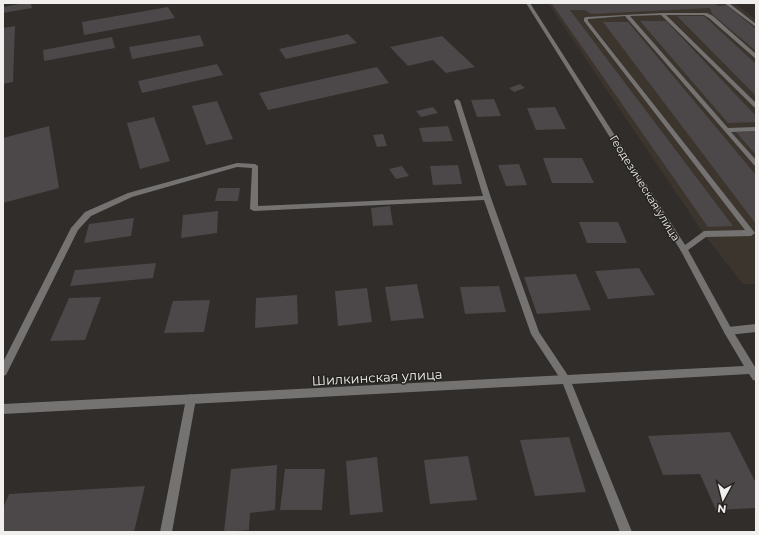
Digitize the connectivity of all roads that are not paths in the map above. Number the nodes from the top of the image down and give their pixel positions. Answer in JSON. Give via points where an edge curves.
{"nodes":[{"id":1,"x":528,"y":3,"type":"edge"},
{"id":2,"x":726,"y":3,"type":"edge"},
{"id":3,"x":662,"y":14,"type":"junction"},
{"id":4,"x":626,"y":15,"type":"junction"},
{"id":5,"x":756,"y":26,"type":"edge"},
{"id":6,"x":756,"y":57,"type":"edge"},
{"id":7,"x":458,"y":101,"type":"dead end"},
{"id":8,"x":756,"y":106,"type":"edge"},
{"id":9,"x":756,"y":129,"type":"edge"},
{"id":10,"x":726,"y":130,"type":"junction"},
{"id":11,"x":756,"y":164,"type":"edge"},
{"id":12,"x":486,"y":198,"type":"junction"},
{"id":13,"x":754,"y":233,"type":"edge"},
{"id":14,"x":684,"y":250,"type":"junction"},
{"id":15,"x":756,"y":328,"type":"edge"},
{"id":16,"x":728,"y":331,"type":"junction"},
{"id":17,"x":3,"y":372,"type":"edge"},
{"id":18,"x":754,"y":374,"type":"edge"},
{"id":19,"x":566,"y":380,"type":"junction"},
{"id":20,"x":191,"y":399,"type":"junction"},
{"id":21,"x":3,"y":409,"type":"edge"},
{"id":22,"x":166,"y":532,"type":"edge"},
{"id":23,"x":626,"y":532,"type":"edge"}],
"edges":[{"from":1,"to":14,"type":"street","name":"Геодезическая улица"},
{"from":2,"to":5,"type":"street"},
{"from":3,"to":4,"type":"street"},
{"from":3,"to":6,"type":"street","via":[[705,14]]},
{"from":3,"to":8,"type":"street"},
{"from":4,"to":10,"type":"street"},
{"from":4,"to":13,"type":"street","via":[[592,16],[586,18],[586,21]]},
{"from":7,"to":12,"type":"street"},
{"from":9,"to":10,"type":"street"},
{"from":10,"to":11,"type":"street"},
{"from":12,"to":17,"type":"street","via":[[254,208],[255,166],[237,165],[130,195],[88,214],[75,228]]},
{"from":12,"to":19,"type":"street","via":[[535,334]]},
{"from":13,"to":14,"type":"street","via":[[704,234]]},
{"from":14,"to":16,"type":"street","name":"Геодезическая улица"},
{"from":15,"to":16,"type":"street"},
{"from":16,"to":18,"type":"street","name":"Геодезическая улица"},
{"from":18,"to":19,"type":"street","name":"Шилкинская улица"},
{"from":19,"to":20,"type":"street","name":"Шилкинская улица"},
{"from":19,"to":23,"type":"street"},
{"from":20,"to":21,"type":"street","name":"Шилкинская улица"},
{"from":20,"to":22,"type":"street"}]}
